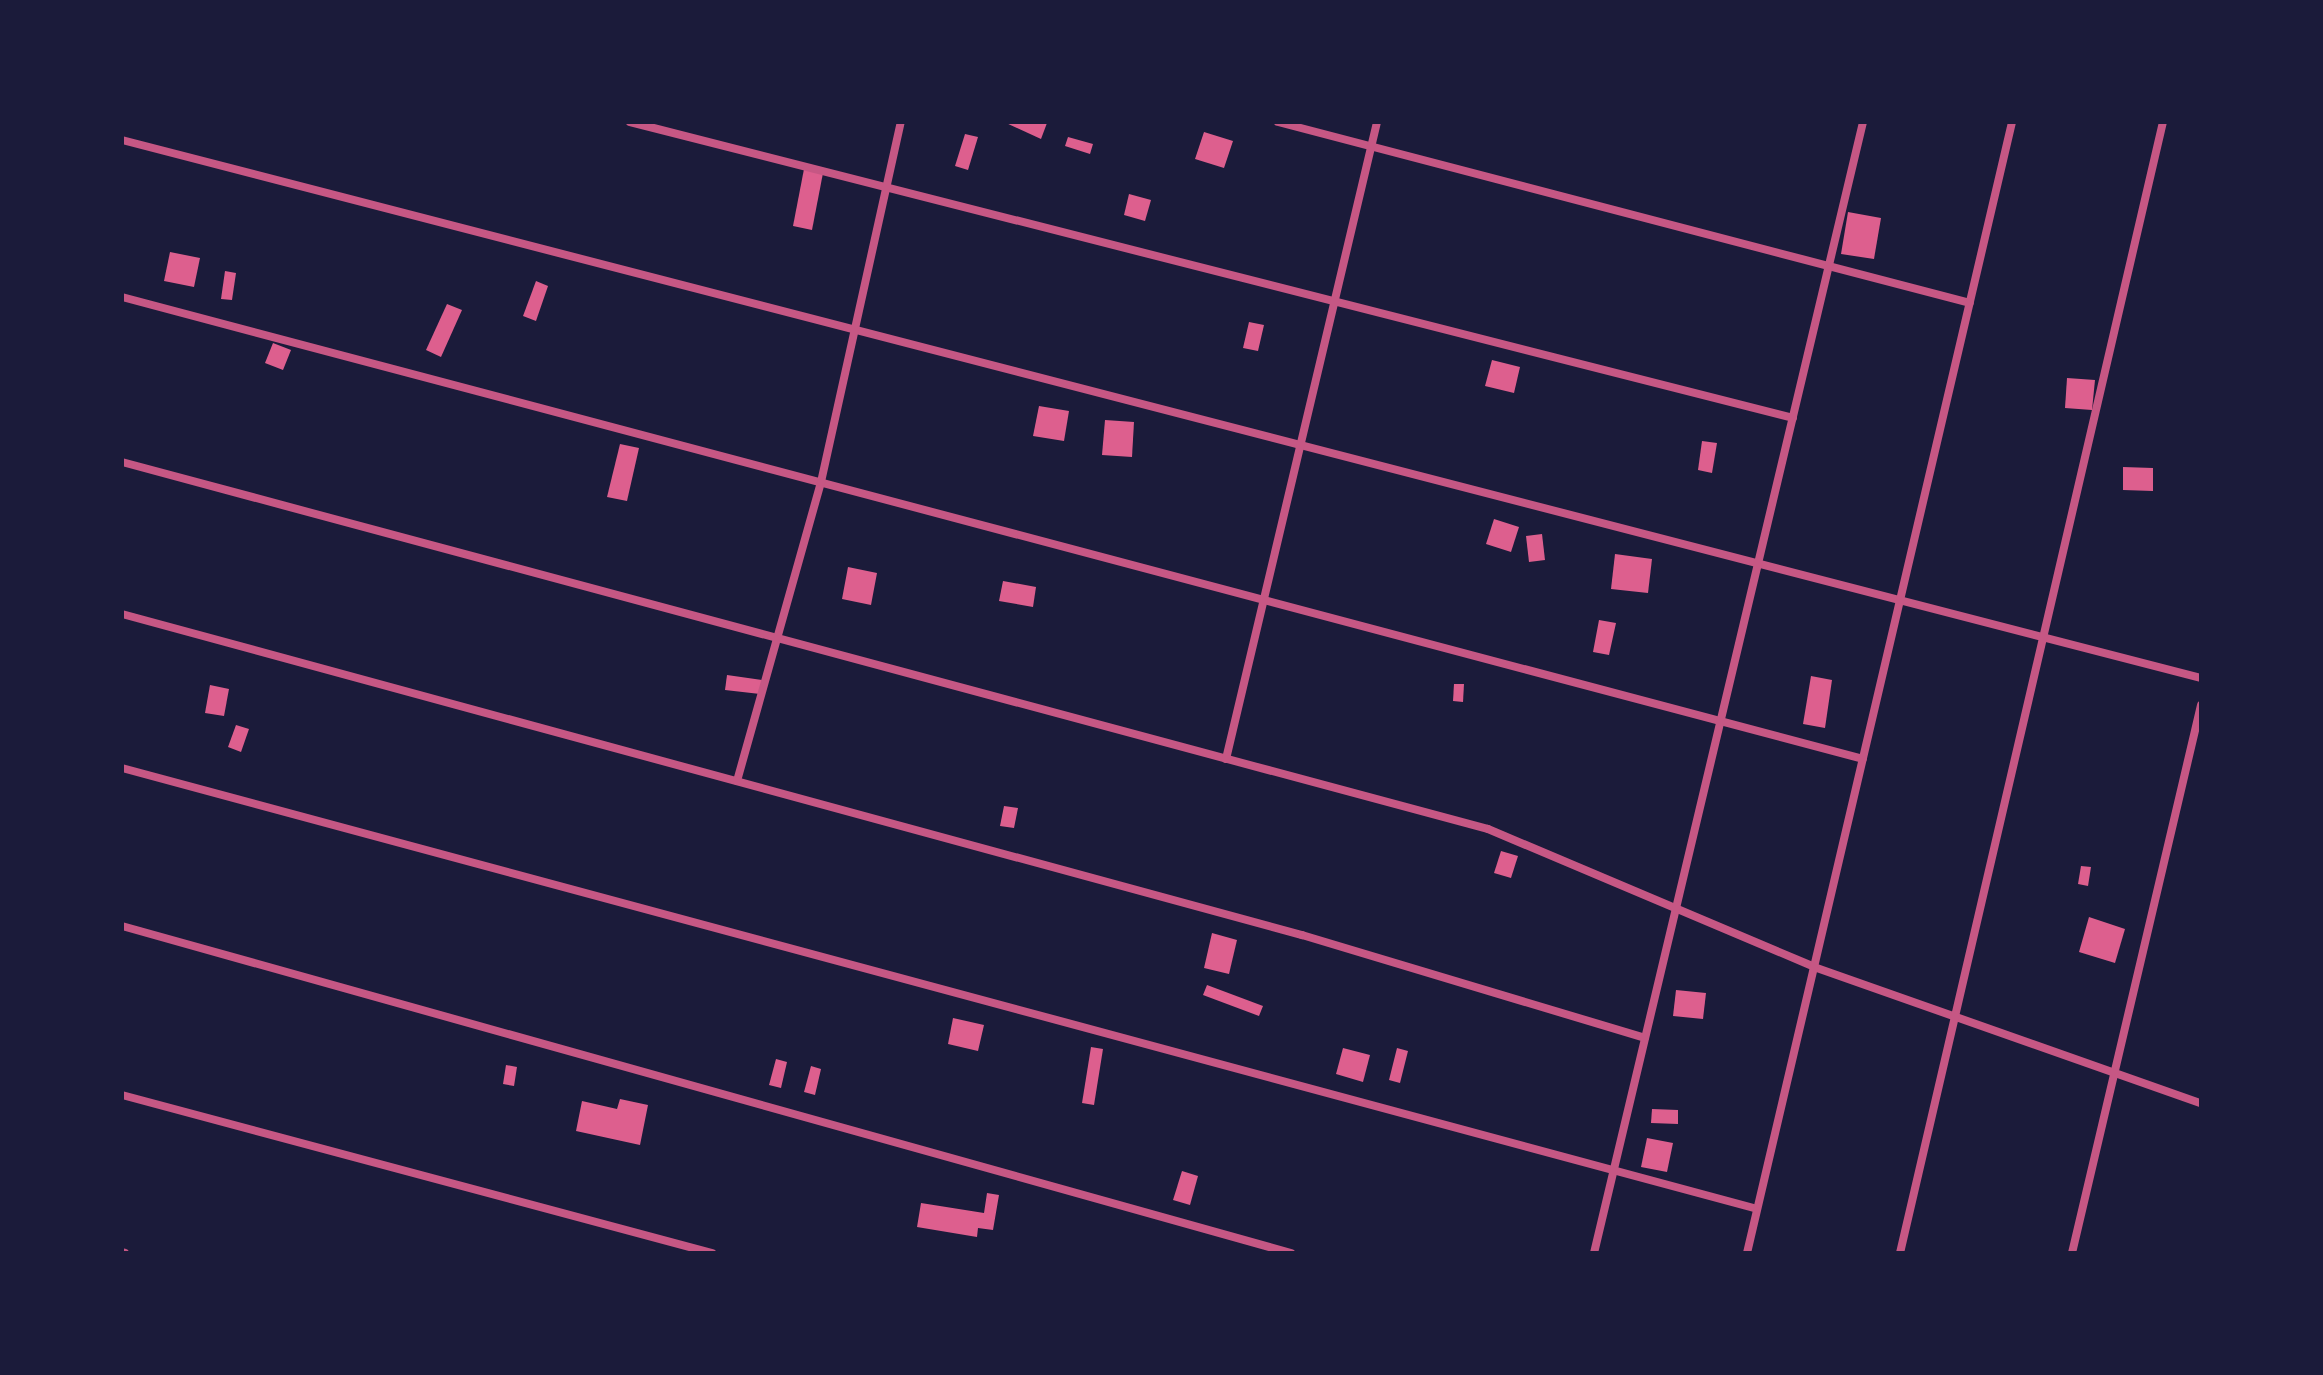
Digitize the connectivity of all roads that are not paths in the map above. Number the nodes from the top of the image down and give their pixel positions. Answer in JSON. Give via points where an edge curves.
{"nodes":[{"id":1,"x":630,"y":122,"type":"edge"},
{"id":2,"x":901,"y":122,"type":"edge"},
{"id":3,"x":1278,"y":122,"type":"edge"},
{"id":4,"x":1377,"y":122,"type":"edge"},
{"id":5,"x":1863,"y":122,"type":"edge"},
{"id":6,"x":2012,"y":122,"type":"edge"},
{"id":7,"x":2163,"y":122,"type":"edge"},
{"id":8,"x":122,"y":140,"type":"edge"},
{"id":9,"x":1371,"y":146,"type":"junction"},
{"id":10,"x":885,"y":187,"type":"junction"},
{"id":11,"x":1829,"y":266,"type":"junction"},
{"id":12,"x":122,"y":297,"type":"edge"},
{"id":13,"x":1336,"y":301,"type":"junction"},
{"id":14,"x":1970,"y":303,"type":"junction"},
{"id":15,"x":850,"y":330,"type":"junction"},
{"id":16,"x":1793,"y":418,"type":"junction"},
{"id":17,"x":1296,"y":446,"type":"junction"},
{"id":18,"x":122,"y":462,"type":"edge"},
{"id":19,"x":821,"y":482,"type":"junction"},
{"id":20,"x":1757,"y":566,"type":"junction"},
{"id":21,"x":1900,"y":598,"type":"junction"},
{"id":22,"x":1262,"y":600,"type":"junction"},
{"id":23,"x":122,"y":614,"type":"edge"},
{"id":24,"x":2044,"y":633,"type":"junction"},
{"id":25,"x":781,"y":639,"type":"junction"},
{"id":26,"x":2201,"y":678,"type":"edge"},
{"id":27,"x":2201,"y":705,"type":"edge"},
{"id":28,"x":1721,"y":721,"type":"junction"},
{"id":29,"x":1226,"y":759,"type":"junction"},
{"id":30,"x":1863,"y":759,"type":"junction"},
{"id":31,"x":122,"y":768,"type":"edge"},
{"id":32,"x":737,"y":781,"type":"junction"},
{"id":33,"x":1676,"y":910,"type":"junction"},
{"id":34,"x":122,"y":926,"type":"edge"},
{"id":35,"x":1814,"y":967,"type":"junction"},
{"id":36,"x":1956,"y":1012,"type":"junction"},
{"id":37,"x":1645,"y":1038,"type":"junction"},
{"id":38,"x":2115,"y":1072,"type":"junction"},
{"id":39,"x":122,"y":1095,"type":"edge"},
{"id":40,"x":2201,"y":1103,"type":"edge"},
{"id":41,"x":1614,"y":1170,"type":"junction"},
{"id":42,"x":1757,"y":1209,"type":"junction"},
{"id":43,"x":712,"y":1253,"type":"edge"},
{"id":44,"x":1291,"y":1253,"type":"edge"},
{"id":45,"x":1594,"y":1253,"type":"edge"},
{"id":46,"x":1747,"y":1253,"type":"edge"},
{"id":47,"x":1900,"y":1253,"type":"edge"},
{"id":48,"x":2072,"y":1253,"type":"edge"}],
"edges":[{"from":1,"to":10,"type":"street"},
{"from":2,"to":10,"type":"street"},
{"from":3,"to":9,"type":"street"},
{"from":4,"to":9,"type":"street"},
{"from":5,"to":11,"type":"street"},
{"from":6,"to":14,"type":"street"},
{"from":7,"to":24,"type":"street"},
{"from":8,"to":15,"type":"street"},
{"from":9,"to":11,"type":"street"},
{"from":9,"to":13,"type":"street"},
{"from":10,"to":13,"type":"street"},
{"from":10,"to":15,"type":"street"},
{"from":11,"to":14,"type":"street"},
{"from":11,"to":16,"type":"street"},
{"from":12,"to":19,"type":"street"},
{"from":13,"to":16,"type":"street"},
{"from":13,"to":17,"type":"street"},
{"from":14,"to":21,"type":"street"},
{"from":15,"to":17,"type":"street"},
{"from":15,"to":19,"type":"street"},
{"from":16,"to":20,"type":"street"},
{"from":17,"to":20,"type":"street"},
{"from":17,"to":22,"type":"street"},
{"from":18,"to":25,"type":"street"},
{"from":19,"to":22,"type":"street"},
{"from":19,"to":25,"type":"street"},
{"from":20,"to":21,"type":"street"},
{"from":20,"to":28,"type":"street"},
{"from":21,"to":24,"type":"street"},
{"from":21,"to":30,"type":"street"},
{"from":22,"to":28,"type":"street"},
{"from":22,"to":29,"type":"street"},
{"from":23,"to":32,"type":"street"},
{"from":24,"to":26,"type":"street"},
{"from":24,"to":36,"type":"street"},
{"from":25,"to":29,"type":"street"},
{"from":25,"to":32,"type":"street"},
{"from":27,"to":38,"type":"street"},
{"from":28,"to":30,"type":"street"},
{"from":28,"to":33,"type":"street"},
{"from":29,"to":33,"type":"street","via":[[1488,829]]},
{"from":30,"to":35,"type":"street"},
{"from":31,"to":41,"type":"street"},
{"from":32,"to":37,"type":"street","via":[[1302,935]]},
{"from":33,"to":35,"type":"street"},
{"from":33,"to":37,"type":"street"},
{"from":34,"to":44,"type":"street"},
{"from":35,"to":36,"type":"street"},
{"from":35,"to":42,"type":"street"},
{"from":36,"to":38,"type":"street"},
{"from":36,"to":47,"type":"street"},
{"from":37,"to":41,"type":"street"},
{"from":38,"to":40,"type":"street"},
{"from":38,"to":48,"type":"street"},
{"from":39,"to":43,"type":"street"},
{"from":41,"to":42,"type":"street"},
{"from":41,"to":45,"type":"street"},
{"from":42,"to":46,"type":"street"}]}
